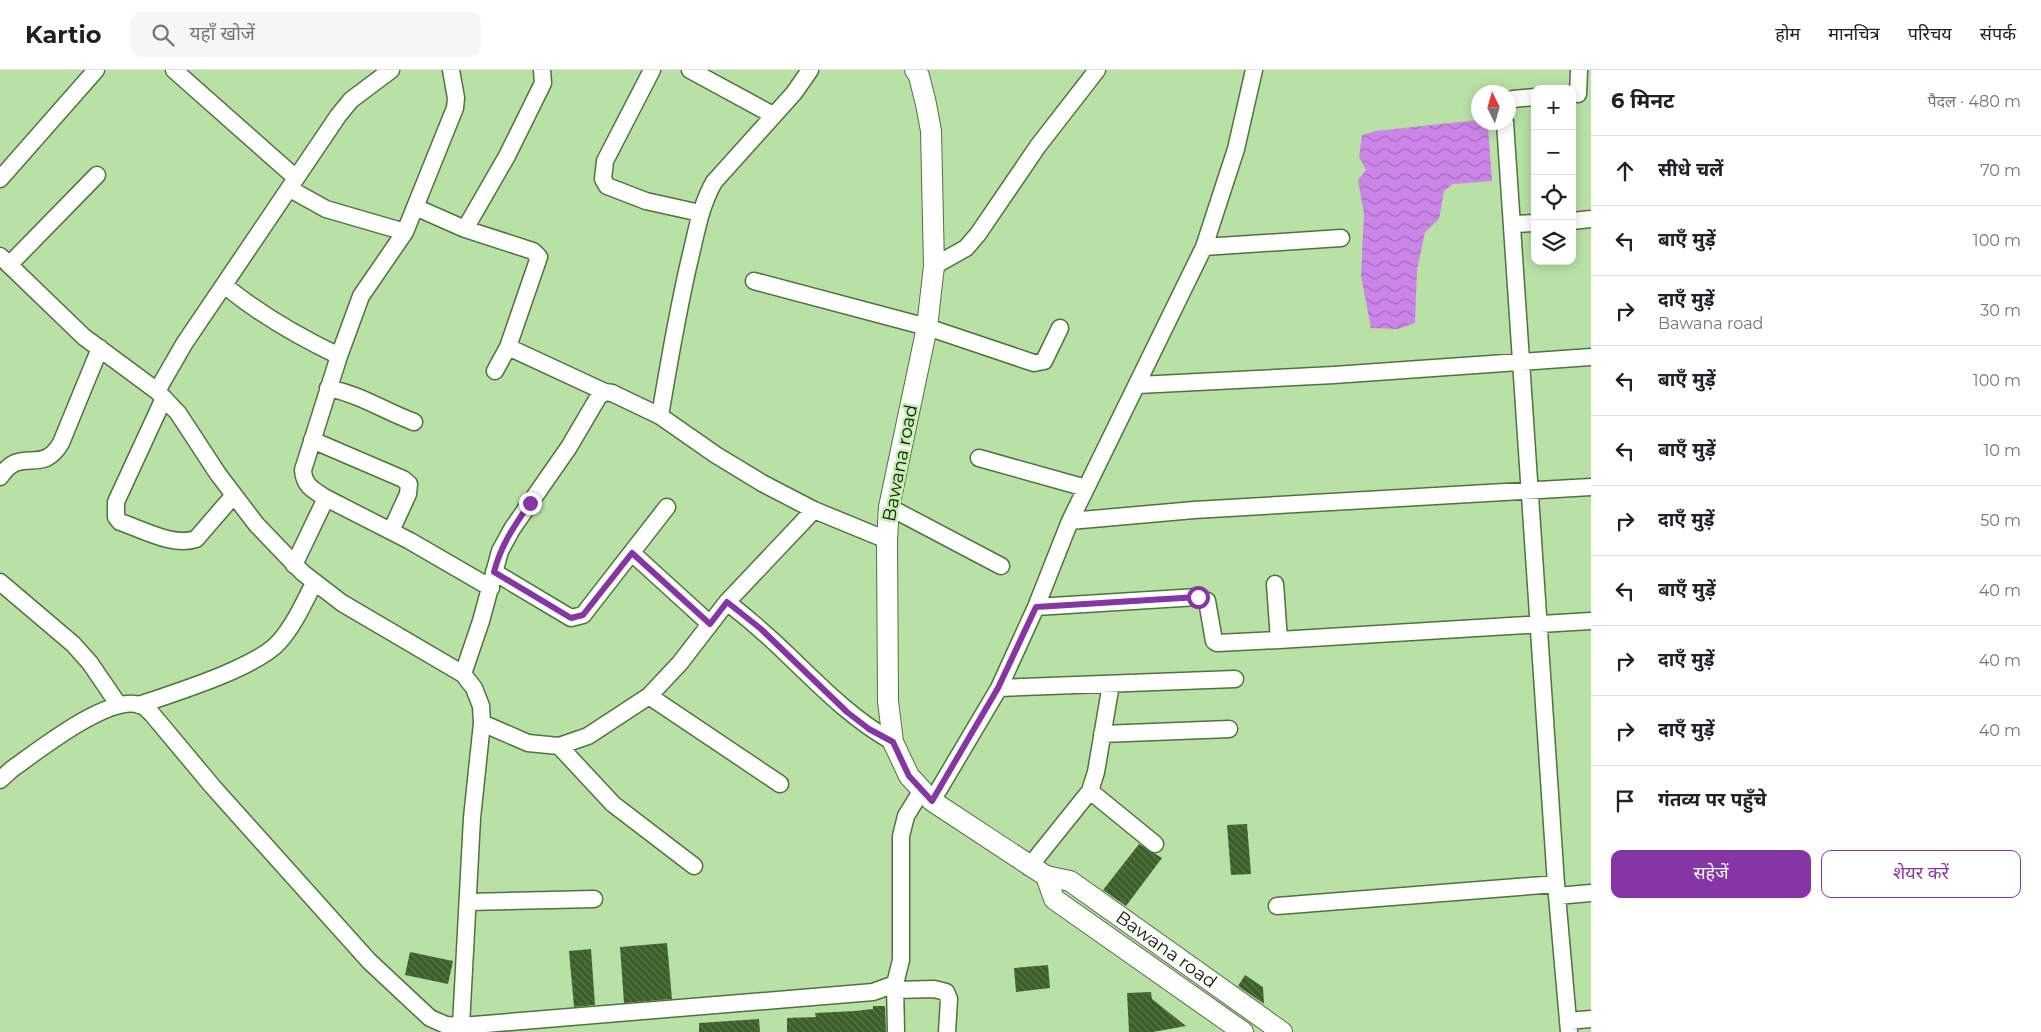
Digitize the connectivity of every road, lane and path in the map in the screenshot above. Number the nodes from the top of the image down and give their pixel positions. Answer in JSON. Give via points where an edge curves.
{"nodes":[{"id":1,"x":96,"y":70,"type":"edge"},
{"id":2,"x":174,"y":70,"type":"edge"},
{"id":3,"x":391,"y":70,"type":"edge"},
{"id":4,"x":451,"y":70,"type":"edge"},
{"id":5,"x":542,"y":70,"type":"edge"},
{"id":6,"x":652,"y":70,"type":"edge"},
{"id":7,"x":690,"y":70,"type":"edge"},
{"id":8,"x":810,"y":70,"type":"edge"},
{"id":9,"x":915,"y":70,"type":"edge"},
{"id":10,"x":1097,"y":70,"type":"edge"},
{"id":11,"x":1254,"y":70,"type":"edge"},
{"id":12,"x":1579,"y":70,"type":"edge"},
{"id":13,"x":1580,"y":94,"type":"edge"},
{"id":14,"x":1531,"y":97,"type":"edge"},
{"id":15,"x":1516,"y":99,"type":"edge"},
{"id":16,"x":773,"y":115,"type":"junction"},
{"id":17,"x":1506,"y":130,"type":"edge"},
{"id":18,"x":97,"y":175,"type":"dead end"},
{"id":19,"x":0,"y":178,"type":"edge"},
{"id":20,"x":293,"y":184,"type":"junction"},
{"id":21,"x":416,"y":207,"type":"junction"},
{"id":22,"x":700,"y":213,"type":"junction"},
{"id":23,"x":1591,"y":220,"type":"edge"},
{"id":24,"x":1576,"y":221,"type":"edge"},
{"id":25,"x":1531,"y":223,"type":"edge"},
{"id":26,"x":1512,"y":224,"type":"junction"},
{"id":27,"x":465,"y":229,"type":"junction"},
{"id":28,"x":405,"y":232,"type":"junction"},
{"id":29,"x":1341,"y":238,"type":"dead end"},
{"id":30,"x":1204,"y":247,"type":"junction"},
{"id":31,"x":5,"y":260,"type":"edge"},
{"id":32,"x":934,"y":266,"type":"junction"},
{"id":33,"x":754,"y":281,"type":"dead end"},
{"id":34,"x":224,"y":285,"type":"junction"},
{"id":35,"x":927,"y":327,"type":"junction"},
{"id":36,"x":1060,"y":328,"type":"dead end"},
{"id":37,"x":508,"y":347,"type":"junction"},
{"id":38,"x":100,"y":348,"type":"junction"},
{"id":39,"x":339,"y":356,"type":"junction"},
{"id":40,"x":1591,"y":357,"type":"edge"},
{"id":41,"x":1522,"y":361,"type":"junction"},
{"id":42,"x":495,"y":371,"type":"dead end"},
{"id":43,"x":1138,"y":385,"type":"junction"},
{"id":44,"x":328,"y":388,"type":"junction"},
{"id":45,"x":605,"y":392,"type":"junction"},
{"id":46,"x":160,"y":395,"type":"junction"},
{"id":47,"x":660,"y":416,"type":"junction"},
{"id":48,"x":414,"y":422,"type":"dead end"},
{"id":49,"x":312,"y":440,"type":"junction"},
{"id":50,"x":979,"y":458,"type":"dead end"},
{"id":51,"x":0,"y":477,"type":"edge"},
{"id":52,"x":1591,"y":487,"type":"edge"},
{"id":53,"x":1086,"y":488,"type":"junction"},
{"id":54,"x":1529,"y":490,"type":"junction"},
{"id":55,"x":234,"y":495,"type":"junction"},
{"id":56,"x":326,"y":498,"type":"junction"},
{"id":57,"x":667,"y":507,"type":"dead end"},
{"id":58,"x":889,"y":507,"type":"junction"},
{"id":59,"x":814,"y":510,"type":"junction"},
{"id":60,"x":1070,"y":521,"type":"junction"},
{"id":61,"x":391,"y":531,"type":"junction"},
{"id":62,"x":887,"y":540,"type":"junction"},
{"id":63,"x":632,"y":553,"type":"junction"},
{"id":64,"x":294,"y":564,"type":"junction"},
{"id":65,"x":1001,"y":566,"type":"dead end"},
{"id":66,"x":494,"y":572,"type":"junction"},
{"id":67,"x":0,"y":582,"type":"edge"},
{"id":68,"x":314,"y":582,"type":"junction"},
{"id":69,"x":1275,"y":584,"type":"dead end"},
{"id":70,"x":491,"y":588,"type":"junction"},
{"id":71,"x":727,"y":602,"type":"junction"},
{"id":72,"x":1036,"y":607,"type":"junction"},
{"id":73,"x":1591,"y":621,"type":"edge"},
{"id":74,"x":710,"y":624,"type":"junction"},
{"id":75,"x":1538,"y":625,"type":"junction"},
{"id":76,"x":1279,"y":640,"type":"junction"},
{"id":77,"x":463,"y":674,"type":"junction"},
{"id":78,"x":1235,"y":679,"type":"dead end"},
{"id":79,"x":1111,"y":684,"type":"junction"},
{"id":80,"x":998,"y":688,"type":"junction"},
{"id":81,"x":650,"y":696,"type":"junction"},
{"id":82,"x":118,"y":704,"type":"junction"},
{"id":83,"x":139,"y":704,"type":"junction"},
{"id":84,"x":482,"y":723,"type":"junction"},
{"id":85,"x":1229,"y":729,"type":"dead end"},
{"id":86,"x":1102,"y":734,"type":"junction"},
{"id":87,"x":893,"y":742,"type":"junction"},
{"id":88,"x":559,"y":746,"type":"junction"},
{"id":89,"x":4,"y":770,"type":"edge"},
{"id":90,"x":780,"y":784,"type":"dead end"},
{"id":91,"x":1090,"y":791,"type":"junction"},
{"id":92,"x":927,"y":796,"type":"junction"},
{"id":93,"x":1156,"y":844,"type":"dead end"},
{"id":94,"x":694,"y":866,"type":"dead end"},
{"id":95,"x":1037,"y":871,"type":"junction"},
{"id":96,"x":1557,"y":890,"type":"junction"},
{"id":97,"x":1591,"y":893,"type":"edge"},
{"id":98,"x":594,"y":899,"type":"dead end"},
{"id":99,"x":468,"y":902,"type":"junction"},
{"id":100,"x":1277,"y":906,"type":"dead end"},
{"id":101,"x":895,"y":987,"type":"junction"},
{"id":102,"x":1231,"y":995,"type":"junction"},
{"id":103,"x":1216,"y":1013,"type":"junction"},
{"id":104,"x":1591,"y":1019,"type":"edge"},
{"id":105,"x":1568,"y":1026,"type":"edge"},
{"id":106,"x":451,"y":1028,"type":"edge"},
{"id":107,"x":896,"y":1032,"type":"edge"},
{"id":108,"x":947,"y":1032,"type":"edge"},
{"id":109,"x":1243,"y":1032,"type":"edge"},
{"id":110,"x":1282,"y":1032,"type":"edge"}],
"edges":[{"from":1,"to":19,"type":"street"},
{"from":2,"to":20,"type":"street"},
{"from":3,"to":20,"type":"street","via":[[351,100]]},
{"from":4,"to":21,"type":"street","via":[[456,98],[454,108]]},
{"from":5,"to":27,"type":"street","via":[[543,83],[507,156]]},
{"from":6,"to":22,"type":"street","via":[[605,161],[604,179],[608,186],[646,201]]},
{"from":7,"to":16,"type":"street"},
{"from":8,"to":16,"type":"street"},
{"from":9,"to":32,"type":"main road","name":"Bawana road","via":[[931,131]]},
{"from":10,"to":32,"type":"street","via":[[1038,146],[978,234],[966,248]]},
{"from":11,"to":30,"type":"street","via":[[1236,149]]},
{"from":12,"to":13,"type":"street"},
{"from":14,"to":15,"type":"street"},
{"from":16,"to":22,"type":"street","via":[[714,182]]},
{"from":17,"to":26,"type":"street"},
{"from":18,"to":31,"type":"street"},
{"from":20,"to":28,"type":"street","via":[[326,210]]},
{"from":20,"to":34,"type":"street"},
{"from":21,"to":27,"type":"street"},
{"from":21,"to":28,"type":"street"},
{"from":22,"to":47,"type":"street","via":[[681,295]]},
{"from":23,"to":24,"type":"street"},
{"from":25,"to":26,"type":"street"},
{"from":26,"to":41,"type":"street"},
{"from":27,"to":37,"type":"street","via":[[533,252],[539,257],[540,262]]},
{"from":28,"to":39,"type":"street","via":[[360,296]]},
{"from":29,"to":30,"type":"street"},
{"from":30,"to":43,"type":"street"},
{"from":31,"to":38,"type":"street","via":[[84,337]]},
{"from":32,"to":35,"type":"main road","name":"Bawana road"},
{"from":33,"to":35,"type":"street"},
{"from":34,"to":39,"type":"street","via":[[252,309]]},
{"from":34,"to":46,"type":"street","via":[[184,344]]},
{"from":35,"to":36,"type":"street","via":[[1040,363],[1048,356]]},
{"from":35,"to":58,"type":"main road","name":"Bawana road"},
{"from":37,"to":42,"type":"street"},
{"from":37,"to":45,"type":"street"},
{"from":38,"to":46,"type":"street"},
{"from":38,"to":51,"type":"street","via":[[54,455],[44,460],[17,461]]},
{"from":39,"to":44,"type":"street"},
{"from":40,"to":41,"type":"street"},
{"from":41,"to":43,"type":"street"},
{"from":41,"to":54,"type":"street"},
{"from":43,"to":53,"type":"street"},
{"from":44,"to":48,"type":"street","via":[[352,393]]},
{"from":44,"to":49,"type":"street"},
{"from":45,"to":47,"type":"street"},
{"from":45,"to":66,"type":"street","via":[[599,396],[569,447],[512,529],[500,551]]},
{"from":46,"to":55,"type":"street","via":[[178,413]]},
{"from":46,"to":55,"type":"street","via":[[116,502],[116,517],[120,522],[187,542],[196,539]]},
{"from":47,"to":59,"type":"street","via":[[724,460]]},
{"from":49,"to":56,"type":"street","via":[[303,480],[310,489]]},
{"from":49,"to":61,"type":"street","via":[[408,484],[408,494]]},
{"from":50,"to":53,"type":"street"},
{"from":52,"to":54,"type":"street"},
{"from":53,"to":60,"type":"street"},
{"from":54,"to":60,"type":"street","via":[[1194,510]]},
{"from":54,"to":75,"type":"street"},
{"from":55,"to":64,"type":"street"},
{"from":56,"to":61,"type":"street"},
{"from":56,"to":64,"type":"street"},
{"from":57,"to":63,"type":"street"},
{"from":58,"to":62,"type":"main road","name":"Bawana road"},
{"from":58,"to":65,"type":"street"},
{"from":59,"to":62,"type":"street"},
{"from":59,"to":71,"type":"street"},
{"from":60,"to":72,"type":"street"},
{"from":61,"to":70,"type":"street"},
{"from":62,"to":87,"type":"main road","name":"Bawana road","via":[[888,701]]},
{"from":63,"to":66,"type":"street","via":[[583,615],[577,618],[571,618]]},
{"from":63,"to":74,"type":"street"},
{"from":64,"to":68,"type":"street"},
{"from":66,"to":70,"type":"street"},
{"from":67,"to":82,"type":"street","via":[[72,644],[90,663]]},
{"from":68,"to":77,"type":"street","via":[[373,622]]},
{"from":68,"to":83,"type":"street","via":[[293,622],[278,643],[263,655],[185,690]]},
{"from":69,"to":76,"type":"street"},
{"from":70,"to":77,"type":"street"},
{"from":71,"to":74,"type":"street"},
{"from":71,"to":87,"type":"street","via":[[761,629],[847,712]]},
{"from":72,"to":76,"type":"street","via":[[1198,597],[1207,601],[1217,643]]},
{"from":72,"to":80,"type":"street"},
{"from":73,"to":75,"type":"street"},
{"from":74,"to":81,"type":"street"},
{"from":75,"to":76,"type":"street"},
{"from":75,"to":96,"type":"street"},
{"from":77,"to":84,"type":"street","via":[[474,688],[481,706]]},
{"from":78,"to":79,"type":"street"},
{"from":79,"to":80,"type":"street"},
{"from":79,"to":86,"type":"street"},
{"from":80,"to":92,"type":"street"},
{"from":81,"to":88,"type":"street","via":[[588,736]]},
{"from":81,"to":90,"type":"street"},
{"from":82,"to":83,"type":"street"},
{"from":82,"to":89,"type":"street","via":[[95,713]]},
{"from":83,"to":106,"type":"street","via":[[152,714],[368,961],[430,1018]]},
{"from":84,"to":88,"type":"street","via":[[528,743]]},
{"from":84,"to":99,"type":"street","via":[[475,779]]},
{"from":85,"to":86,"type":"street"},
{"from":86,"to":91,"type":"street"},
{"from":87,"to":92,"type":"main road","name":"Bawana road","via":[[909,776]]},
{"from":88,"to":94,"type":"street","via":[[614,804]]},
{"from":91,"to":93,"type":"street"},
{"from":91,"to":95,"type":"street"},
{"from":92,"to":95,"type":"main road","name":"Bawana road"},
{"from":92,"to":101,"type":"street","via":[[906,816],[901,836],[901,960]]},
{"from":95,"to":102,"type":"main road","name":"Bawana road","via":[[1070,881]]},
{"from":95,"to":103,"type":"main road","name":"Bawana road","via":[[1054,898]]},
{"from":96,"to":97,"type":"street"},
{"from":96,"to":100,"type":"street"},
{"from":96,"to":105,"type":"street"},
{"from":98,"to":99,"type":"street"},
{"from":99,"to":106,"type":"street"},
{"from":101,"to":106,"type":"street","via":[[873,992]]},
{"from":101,"to":107,"type":"street"},
{"from":101,"to":108,"type":"street","via":[[946,992],[949,999]]},
{"from":102,"to":103,"type":"main road"},
{"from":102,"to":110,"type":"main road","name":"Bawana road"},
{"from":103,"to":109,"type":"main road","name":"Bawana road"},
{"from":104,"to":105,"type":"street"}]}
